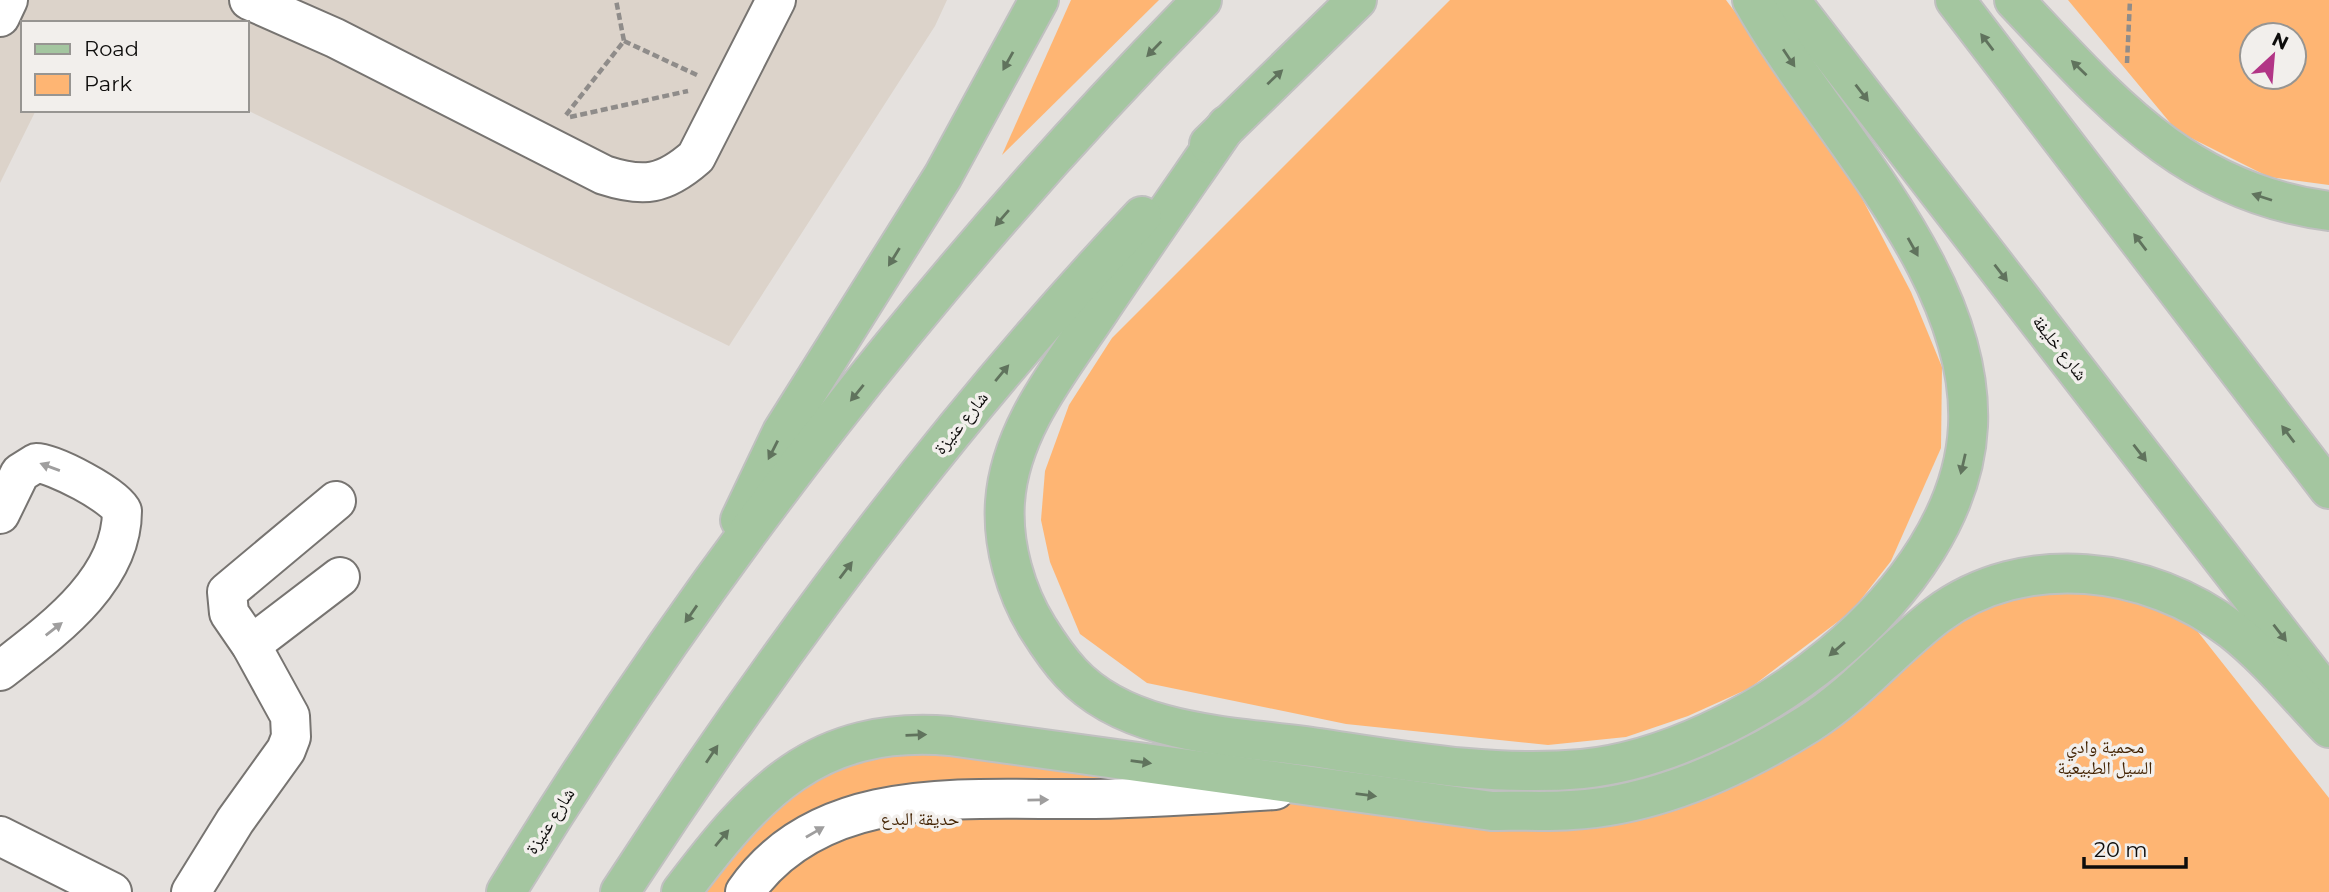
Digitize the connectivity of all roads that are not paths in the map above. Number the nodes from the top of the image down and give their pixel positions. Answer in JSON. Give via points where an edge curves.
{"nodes":[{"id":1,"x":8,"y":0,"type":"edge"},
{"id":2,"x":248,"y":0,"type":"edge"},
{"id":3,"x":776,"y":0,"type":"edge"},
{"id":4,"x":1039,"y":0,"type":"edge"},
{"id":5,"x":1202,"y":0,"type":"edge"},
{"id":6,"x":1357,"y":0,"type":"edge"},
{"id":7,"x":1752,"y":0,"type":"edge"},
{"id":8,"x":1790,"y":0,"type":"edge"},
{"id":9,"x":1955,"y":0,"type":"edge"},
{"id":10,"x":2014,"y":0,"type":"edge"},
{"id":11,"x":294,"y":10,"type":"edge"},
{"id":12,"x":0,"y":17,"type":"edge"},
{"id":13,"x":1227,"y":125,"type":"junction"},
{"id":14,"x":2329,"y":211,"type":"edge"},
{"id":15,"x":2329,"y":489,"type":"edge"},
{"id":16,"x":336,"y":501,"type":"dead end"},
{"id":17,"x":0,"y":514,"type":"edge"},
{"id":18,"x":721,"y":570,"type":"junction"},
{"id":19,"x":340,"y":577,"type":"dead end"},
{"id":20,"x":251,"y":645,"type":"junction"},
{"id":21,"x":0,"y":671,"type":"edge"},
{"id":22,"x":2329,"y":697,"type":"edge"},
{"id":23,"x":2329,"y":728,"type":"edge"},
{"id":24,"x":1315,"y":787,"type":"junction"},
{"id":25,"x":0,"y":836,"type":"edge"},
{"id":26,"x":111,"y":892,"type":"edge"},
{"id":27,"x":191,"y":892,"type":"edge"},
{"id":28,"x":506,"y":892,"type":"edge"},
{"id":29,"x":620,"y":892,"type":"edge"},
{"id":30,"x":681,"y":892,"type":"edge"},
{"id":31,"x":745,"y":892,"type":"edge"}],
"edges":[{"from":1,"to":12,"type":"street"},
{"from":2,"to":11,"type":"street"},
{"from":3,"to":11,"type":"street","via":[[724,88],[696,157],[677,174],[653,183],[628,183],[604,175]]},
{"from":4,"to":18,"type":"main road","one_way":true,"via":[[943,176],[782,432]]},
{"from":5,"to":18,"type":"main road","name":"شارع عنيزة","one_way":true,"via":[[1079,129],[966,260],[846,406]]},
{"from":13,"to":6,"type":"main road","name":"شارع عنيزة","one_way":true},
{"from":7,"to":13,"type":"main road","one_way":true,"via":[[1790,61],[1845,134],[1928,274],[1948,318],[1965,384],[1965,456],[1937,533],[1877,613],[1788,689],[1737,719],[1638,758],[1585,768],[1455,768],[1189,729],[1145,718],[1103,698],[1074,677],[1052,650],[1028,612],[1012,567],[1005,504],[1010,472],[1051,383]]},
{"from":8,"to":22,"type":"main road","name":"شارع خليفة","one_way":true},
{"from":15,"to":9,"type":"main road","one_way":true},
{"from":14,"to":10,"type":"main road","one_way":true,"via":[[2265,199],[2194,167],[2124,113]]},
{"from":29,"to":13,"type":"main road","name":"شارع عنيزة","one_way":true,"via":[[810,616],[907,489],[1074,290]]},
{"from":16,"to":20,"type":"street","via":[[227,592],[229,612]]},
{"from":21,"to":17,"type":"street","one_way":true,"via":[[81,604],[106,565],[122,511],[113,498],[48,464],[36,463],[20,473]]},
{"from":18,"to":28,"type":"main road","name":"شارع عنيزة","one_way":true,"via":[[617,718]]},
{"from":19,"to":20,"type":"street"},
{"from":20,"to":27,"type":"street","via":[[290,716],[290,737],[286,750],[234,821]]},
{"from":24,"to":23,"type":"main road","one_way":true,"via":[[1493,811],[1574,810],[1641,798],[1702,779],[1810,723],[1938,615],[1968,597],[2026,577],[2056,573],[2138,583],[2205,612],[2243,640]]},
{"from":30,"to":24,"type":"main road","one_way":true,"via":[[723,836],[767,789],[811,760],[865,740],[950,736]]},
{"from":31,"to":24,"type":"street","one_way":true,"via":[[771,864],[810,835],[852,815],[896,805],[1149,798]]},
{"from":25,"to":26,"type":"street"}]}
